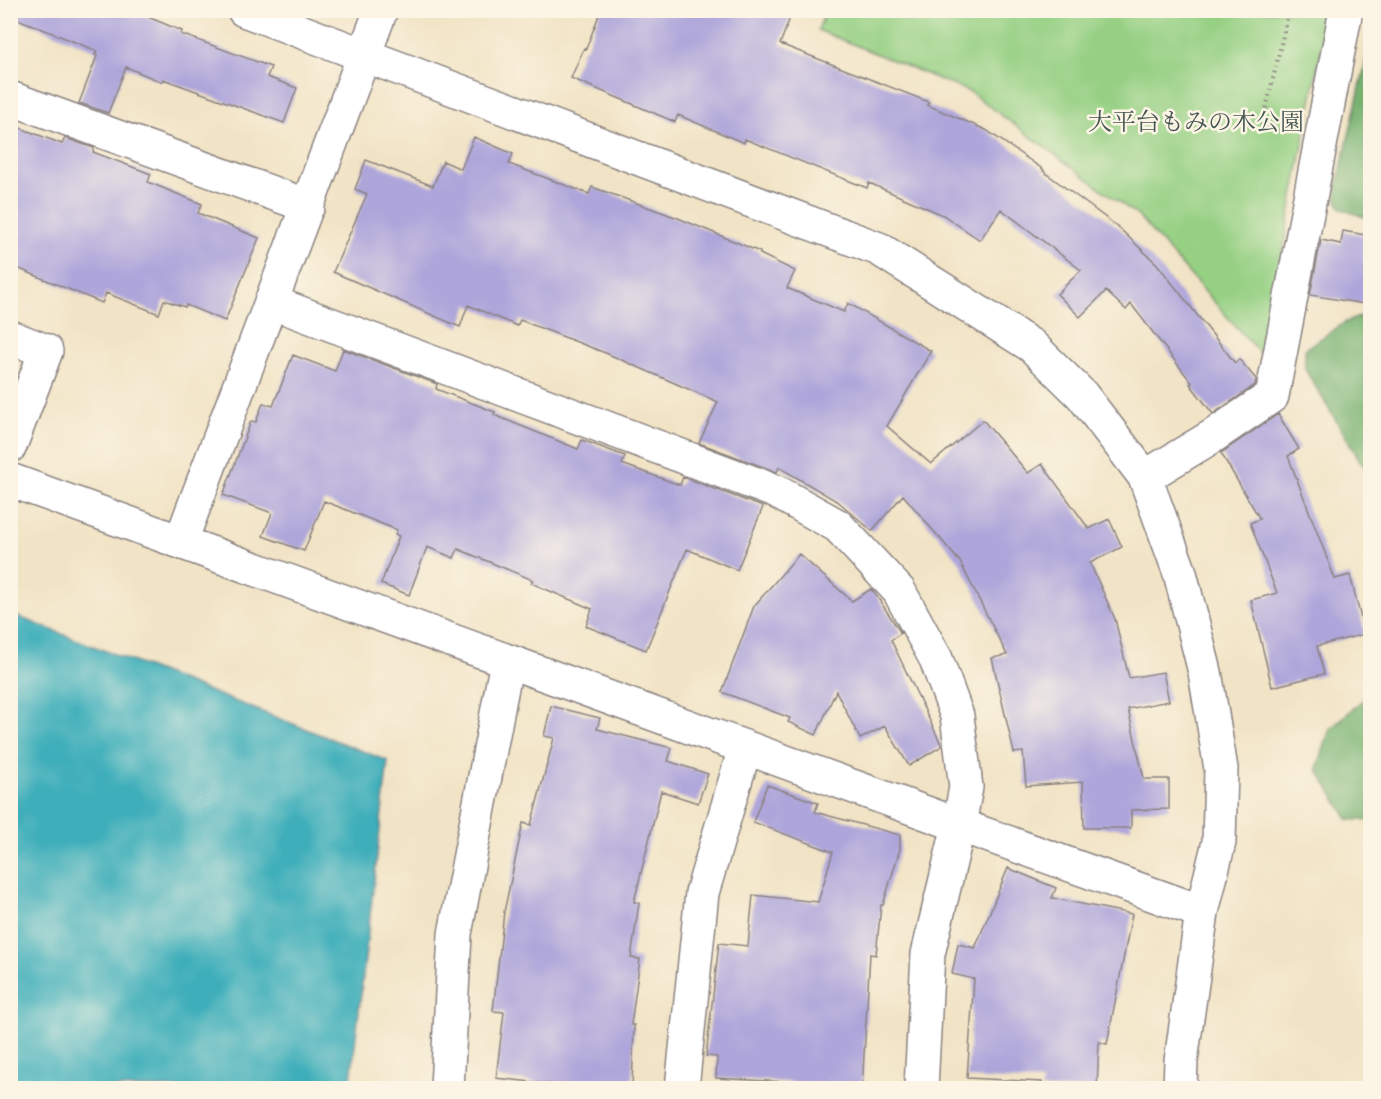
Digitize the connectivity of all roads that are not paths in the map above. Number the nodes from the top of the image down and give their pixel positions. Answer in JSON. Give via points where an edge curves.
{"nodes":[{"id":1,"x":244,"y":10,"type":"edge"},
{"id":2,"x":381,"y":10,"type":"edge"},
{"id":3,"x":1346,"y":10,"type":"edge"},
{"id":4,"x":364,"y":56,"type":"junction"},
{"id":5,"x":10,"y":98,"type":"edge"},
{"id":6,"x":308,"y":206,"type":"junction"},
{"id":7,"x":271,"y":302,"type":"junction"},
{"id":8,"x":10,"y":337,"type":"edge"},
{"id":9,"x":10,"y":446,"type":"edge"},
{"id":10,"x":1145,"y":477,"type":"junction"},
{"id":11,"x":10,"y":480,"type":"edge"},
{"id":12,"x":181,"y":541,"type":"junction"},
{"id":13,"x":507,"y":661,"type":"junction"},
{"id":14,"x":745,"y":748,"type":"junction"},
{"id":15,"x":959,"y":825,"type":"junction"},
{"id":16,"x":1202,"y":912,"type":"junction"},
{"id":17,"x":447,"y":1089,"type":"edge"},
{"id":18,"x":682,"y":1089,"type":"edge"},
{"id":19,"x":921,"y":1089,"type":"edge"},
{"id":20,"x":1180,"y":1089,"type":"edge"}],
"edges":[{"from":1,"to":4,"type":"street"},
{"from":2,"to":4,"type":"street"},
{"from":3,"to":10,"type":"street","via":[[1272,396]]},
{"from":4,"to":6,"type":"street"},
{"from":4,"to":10,"type":"street","via":[[879,249],[1032,346],[1082,395]]},
{"from":5,"to":6,"type":"street"},
{"from":6,"to":7,"type":"street"},
{"from":7,"to":12,"type":"street"},
{"from":7,"to":15,"type":"street","via":[[777,492],[838,526],[899,591],[936,659],[957,716],[966,786]]},
{"from":8,"to":9,"type":"street","via":[[46,351]]},
{"from":10,"to":16,"type":"street","via":[[1180,573],[1205,672],[1221,769],[1219,842]]},
{"from":11,"to":12,"type":"street"},
{"from":12,"to":13,"type":"street"},
{"from":13,"to":14,"type":"street"},
{"from":13,"to":17,"type":"street","via":[[455,934]]},
{"from":14,"to":15,"type":"street"},
{"from":14,"to":18,"type":"street","via":[[702,893]]},
{"from":15,"to":16,"type":"street"},
{"from":15,"to":19,"type":"street","via":[[928,954]]},
{"from":16,"to":20,"type":"street"}]}
